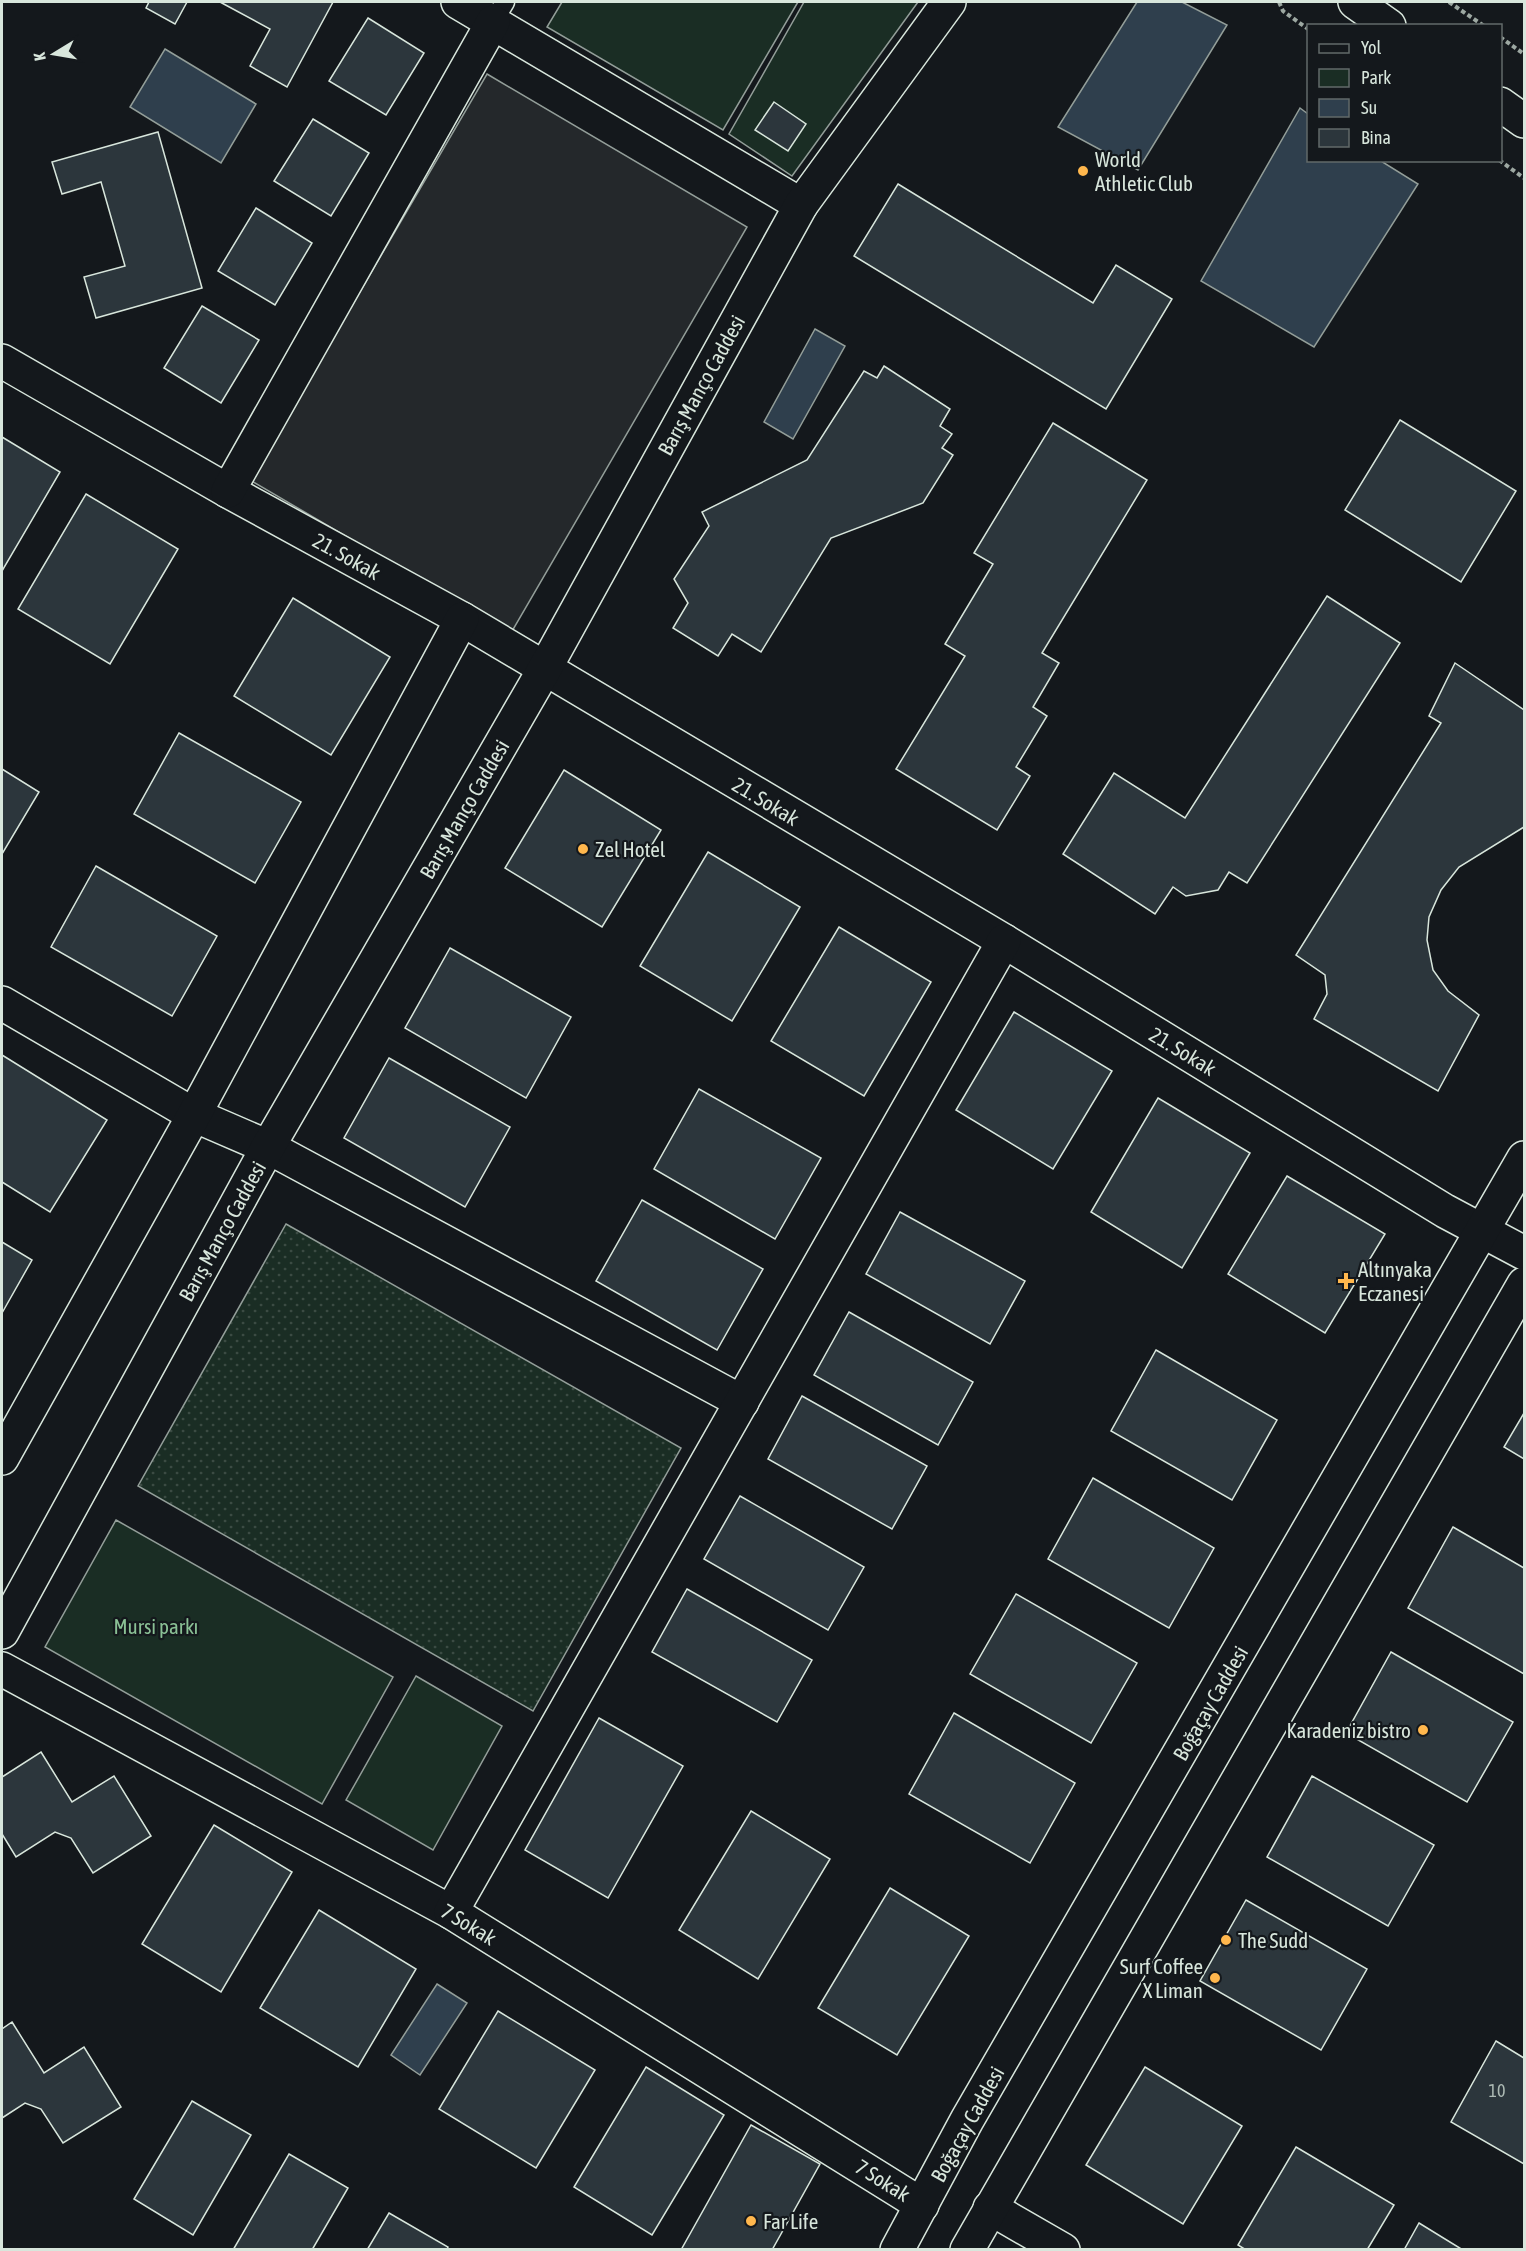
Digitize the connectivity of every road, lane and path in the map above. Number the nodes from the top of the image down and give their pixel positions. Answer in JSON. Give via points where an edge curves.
{"nodes":[{"id":1,"x":458,"y":2,"type":"edge"},
{"id":2,"x":949,"y":2,"type":"edge"},
{"id":3,"x":1279,"y":2,"type":"edge"},
{"id":4,"x":1355,"y":2,"type":"edge"},
{"id":5,"x":1449,"y":2,"type":"edge"},
{"id":6,"x":499,"y":12,"type":"edge"},
{"id":7,"x":1386,"y":24,"type":"edge"},
{"id":8,"x":1481,"y":24,"type":"edge"},
{"id":9,"x":1307,"y":28,"type":"edge"},
{"id":10,"x":1502,"y":38,"type":"edge"},
{"id":11,"x":1524,"y":54,"type":"edge"},
{"id":12,"x":1502,"y":105,"type":"edge"},
{"id":13,"x":1524,"y":121,"type":"edge"},
{"id":14,"x":1502,"y":162,"type":"edge"},
{"id":15,"x":1524,"y":178,"type":"edge"},
{"id":16,"x":801,"y":205,"type":"junction"},
{"id":17,"x":2,"y":361,"type":"edge"},
{"id":18,"x":228,"y":491,"type":"junction"},
{"id":19,"x":462,"y":619,"type":"junction"},
{"id":20,"x":544,"y":670,"type":"junction"},
{"id":21,"x":1004,"y":941,"type":"junction"},
{"id":22,"x":2,"y":1003,"type":"edge"},
{"id":23,"x":194,"y":1115,"type":"junction"},
{"id":24,"x":268,"y":1147,"type":"junction"},
{"id":25,"x":1524,"y":1158,"type":"edge"},
{"id":26,"x":1484,"y":1232,"type":"junction"},
{"id":27,"x":1524,"y":1253,"type":"edge"},
{"id":28,"x":1524,"y":1284,"type":"edge"},
{"id":29,"x":742,"y":1402,"type":"junction"},
{"id":30,"x":2,"y":1458,"type":"edge"},
{"id":31,"x":2,"y":1632,"type":"edge"},
{"id":32,"x":2,"y":1669,"type":"edge"},
{"id":33,"x":451,"y":1912,"type":"junction"},
{"id":34,"x":922,"y":2205,"type":"junction"},
{"id":35,"x":990,"y":2208,"type":"junction"},
{"id":36,"x":897,"y":2250,"type":"edge"},
{"id":37,"x":967,"y":2250,"type":"edge"},
{"id":38,"x":1064,"y":2250,"type":"edge"}],
"edges":[{"from":1,"to":6,"type":"street"},
{"from":2,"to":16,"type":"street","name":"Barış Manço Caddesi"},
{"from":3,"to":9,"type":"path","via":[[1283,11]]},
{"from":4,"to":7,"type":"street"},
{"from":5,"to":8,"type":"path"},
{"from":6,"to":16,"type":"street"},
{"from":6,"to":18,"type":"street"},
{"from":10,"to":11,"type":"path"},
{"from":12,"to":13,"type":"street"},
{"from":14,"to":15,"type":"path"},
{"from":16,"to":20,"type":"street","name":"Barış Manço Caddesi"},
{"from":17,"to":18,"type":"street","name":"21. Sokak"},
{"from":18,"to":19,"type":"street","name":"21. Sokak"},
{"from":19,"to":20,"type":"street","name":"21. Sokak"},
{"from":19,"to":23,"type":"street"},
{"from":20,"to":21,"type":"street","name":"21. Sokak"},
{"from":20,"to":24,"type":"street","name":"Barış Manço Caddesi"},
{"from":21,"to":26,"type":"street","name":"21. Sokak"},
{"from":21,"to":29,"type":"street"},
{"from":22,"to":23,"type":"street"},
{"from":23,"to":24,"type":"street"},
{"from":23,"to":30,"type":"street"},
{"from":24,"to":29,"type":"street"},
{"from":24,"to":31,"type":"street","name":"Barış Manço Caddesi"},
{"from":25,"to":26,"type":"street","name":"Boğaçay Caddesi"},
{"from":26,"to":27,"type":"street","name":"21. Sokak"},
{"from":26,"to":34,"type":"street","name":"Boğaçay Caddesi","via":[[967,2120]]},
{"from":28,"to":35,"type":"street"},
{"from":29,"to":33,"type":"street"},
{"from":32,"to":33,"type":"street","name":"7 Sokak"},
{"from":33,"to":34,"type":"street","name":"7 Sokak"},
{"from":34,"to":36,"type":"street","name":"Boğaçay Caddesi"},
{"from":35,"to":37,"type":"street"},
{"from":35,"to":38,"type":"street"}]}
